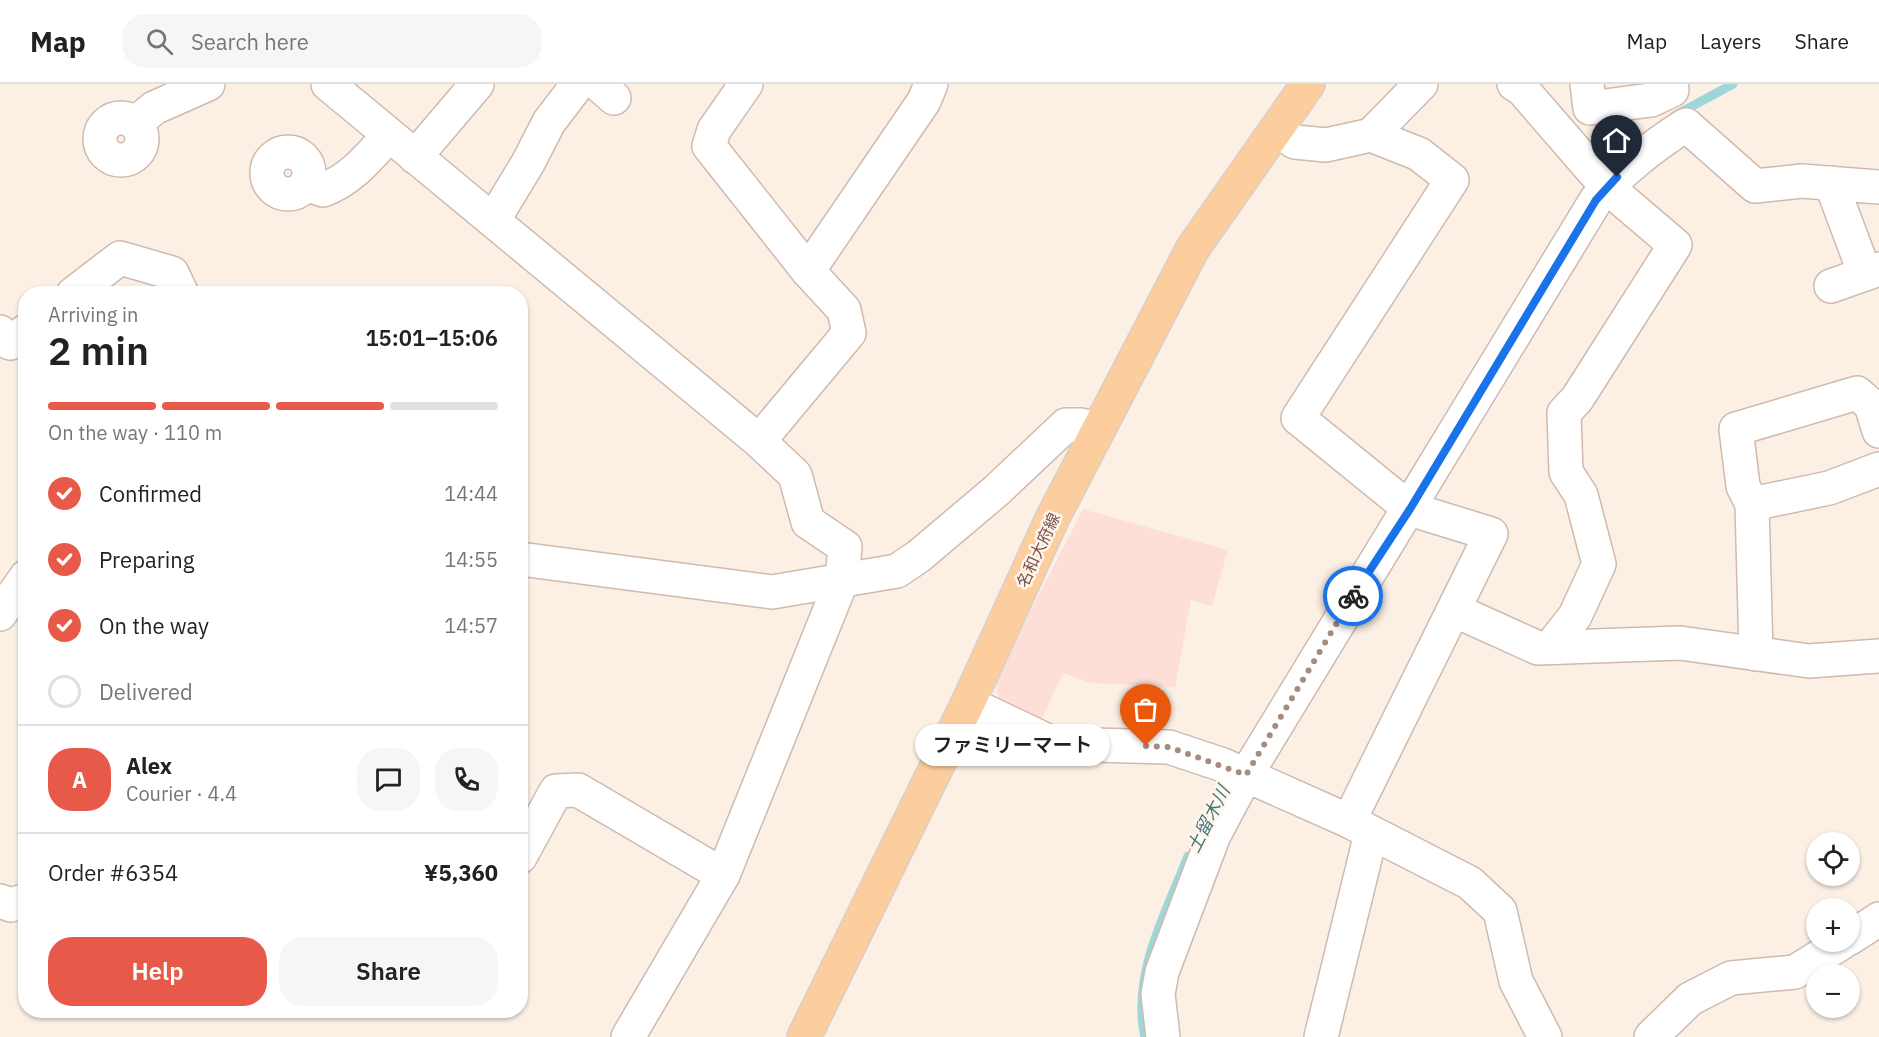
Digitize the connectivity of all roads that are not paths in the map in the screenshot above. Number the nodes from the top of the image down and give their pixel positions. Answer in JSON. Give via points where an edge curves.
{"nodes":[{"id":1,"x":208,"y":84,"type":"edge"},
{"id":2,"x":328,"y":84,"type":"edge"},
{"id":3,"x":477,"y":84,"type":"edge"},
{"id":4,"x":578,"y":84,"type":"edge"},
{"id":5,"x":746,"y":84,"type":"edge"},
{"id":6,"x":931,"y":84,"type":"edge"},
{"id":7,"x":1308,"y":84,"type":"edge"},
{"id":8,"x":1421,"y":84,"type":"edge"},
{"id":9,"x":1514,"y":84,"type":"edge"},
{"id":10,"x":1587,"y":84,"type":"edge"},
{"id":11,"x":1671,"y":84,"type":"edge"},
{"id":12,"x":136,"y":123,"type":"dead end"},
{"id":13,"x":1276,"y":130,"type":"junction"},
{"id":14,"x":389,"y":135,"type":"junction"},
{"id":15,"x":1371,"y":135,"type":"junction"},
{"id":16,"x":415,"y":157,"type":"junction"},
{"id":17,"x":1831,"y":183,"type":"junction"},
{"id":18,"x":306,"y":184,"type":"dead end"},
{"id":19,"x":1607,"y":187,"type":"junction"},
{"id":20,"x":1879,"y":187,"type":"edge"},
{"id":21,"x":494,"y":219,"type":"junction"},
{"id":22,"x":808,"y":271,"type":"junction"},
{"id":23,"x":1872,"y":272,"type":"edge"},
{"id":24,"x":83,"y":286,"type":"edge"},
{"id":25,"x":178,"y":286,"type":"edge"},
{"id":26,"x":1831,"y":286,"type":"dead end"},
{"id":27,"x":0,"y":332,"type":"edge"},
{"id":28,"x":18,"y":337,"type":"edge"},
{"id":29,"x":1096,"y":430,"type":"junction"},
{"id":30,"x":1879,"y":431,"type":"edge"},
{"id":31,"x":759,"y":441,"type":"junction"},
{"id":32,"x":1879,"y":470,"type":"edge"},
{"id":33,"x":1401,"y":502,"type":"junction"},
{"id":34,"x":1752,"y":504,"type":"junction"},
{"id":35,"x":528,"y":560,"type":"edge"},
{"id":36,"x":843,"y":580,"type":"junction"},
{"id":37,"x":18,"y":588,"type":"edge"},
{"id":38,"x":1454,"y":610,"type":"junction"},
{"id":39,"x":0,"y":614,"type":"edge"},
{"id":40,"x":1557,"y":647,"type":"junction"},
{"id":41,"x":1756,"y":654,"type":"junction"},
{"id":42,"x":1879,"y":657,"type":"edge"},
{"id":43,"x":968,"y":703,"type":"junction"},
{"id":44,"x":1236,"y":771,"type":"junction"},
{"id":45,"x":1360,"y":828,"type":"junction"},
{"id":46,"x":528,"y":842,"type":"edge"},
{"id":47,"x":723,"y":875,"type":"junction"},
{"id":48,"x":0,"y":901,"type":"edge"},
{"id":49,"x":18,"y":902,"type":"edge"},
{"id":50,"x":1879,"y":919,"type":"edge"},
{"id":51,"x":1860,"y":931,"type":"edge"},
{"id":52,"x":1827,"y":952,"type":"edge"},
{"id":53,"x":628,"y":1037,"type":"edge"},
{"id":54,"x":804,"y":1037,"type":"edge"},
{"id":55,"x":1163,"y":1037,"type":"edge"},
{"id":56,"x":1321,"y":1037,"type":"edge"},
{"id":57,"x":1545,"y":1037,"type":"edge"},
{"id":58,"x":1652,"y":1037,"type":"edge"}],
"edges":[{"from":1,"to":12,"type":"street","via":[[154,108]]},
{"from":2,"to":14,"type":"street"},
{"from":3,"to":16,"type":"street"},
{"from":4,"to":21,"type":"street","via":[[549,122]]},
{"from":5,"to":22,"type":"street","via":[[714,130],[709,146]]},
{"from":6,"to":22,"type":"street"},
{"from":7,"to":13,"type":"main road","name":"名和大府線"},
{"from":8,"to":15,"type":"street"},
{"from":9,"to":19,"type":"street"},
{"from":10,"to":11,"type":"street","via":[[1590,108],[1651,100],[1672,90]]},
{"from":13,"to":15,"type":"street","via":[[1295,142],[1326,145]]},
{"from":13,"to":29,"type":"main road","name":"名和大府線","via":[[1192,248]]},
{"from":14,"to":16,"type":"street"},
{"from":14,"to":18,"type":"street","via":[[338,184],[323,190]]},
{"from":15,"to":33,"type":"street","via":[[1419,154],[1452,180],[1298,418]]},
{"from":16,"to":21,"type":"street"},
{"from":17,"to":19,"type":"street","via":[[1802,181],[1755,186],[1686,125],[1626,166]]},
{"from":17,"to":20,"type":"street"},
{"from":17,"to":23,"type":"street"},
{"from":19,"to":33,"type":"street"},
{"from":19,"to":40,"type":"street","via":[[1675,245],[1577,399],[1564,413],[1566,472],[1581,495],[1599,564],[1575,616],[1557,639]]},
{"from":21,"to":31,"type":"street"},
{"from":22,"to":31,"type":"street","via":[[844,310],[849,333]]},
{"from":23,"to":26,"type":"street"},
{"from":24,"to":25,"type":"street","via":[[120,258],[172,273]]},
{"from":27,"to":28,"type":"street","via":[[10,343]]},
{"from":29,"to":36,"type":"street","via":[[1066,425],[996,491],[897,571]]},
{"from":29,"to":43,"type":"main road","name":"名和大府線"},
{"from":30,"to":34,"type":"street","via":[[1871,405],[1857,393],[1736,429],[1743,486]]},
{"from":31,"to":36,"type":"street","via":[[795,475],[808,522],[845,547]]},
{"from":32,"to":34,"type":"street","via":[[1829,488]]},
{"from":33,"to":38,"type":"street","via":[[1491,534]]},
{"from":33,"to":44,"type":"street","via":[[1347,605]]},
{"from":34,"to":41,"type":"street"},
{"from":35,"to":36,"type":"street","via":[[772,592]]},
{"from":36,"to":47,"type":"street"},
{"from":37,"to":39,"type":"street"},
{"from":38,"to":40,"type":"street","via":[[1538,648]]},
{"from":38,"to":45,"type":"street"},
{"from":40,"to":41,"type":"street","via":[[1680,643]]},
{"from":41,"to":42,"type":"street","via":[[1809,661]]},
{"from":43,"to":44,"type":"street","via":[[1054,744],[1169,747]]},
{"from":43,"to":54,"type":"main road","name":"名和大府線"},
{"from":44,"to":45,"type":"street"},
{"from":44,"to":55,"type":"street","via":[[1162,972],[1158,994]]},
{"from":45,"to":56,"type":"street"},
{"from":45,"to":57,"type":"street","via":[[1470,884],[1500,911],[1516,981]]},
{"from":46,"to":47,"type":"street","via":[[556,791],[578,790]]},
{"from":47,"to":53,"type":"street"},
{"from":48,"to":49,"type":"street"},
{"from":50,"to":51,"type":"street"},
{"from":52,"to":58,"type":"street","via":[[1795,972],[1731,978],[1690,999]]}]}
